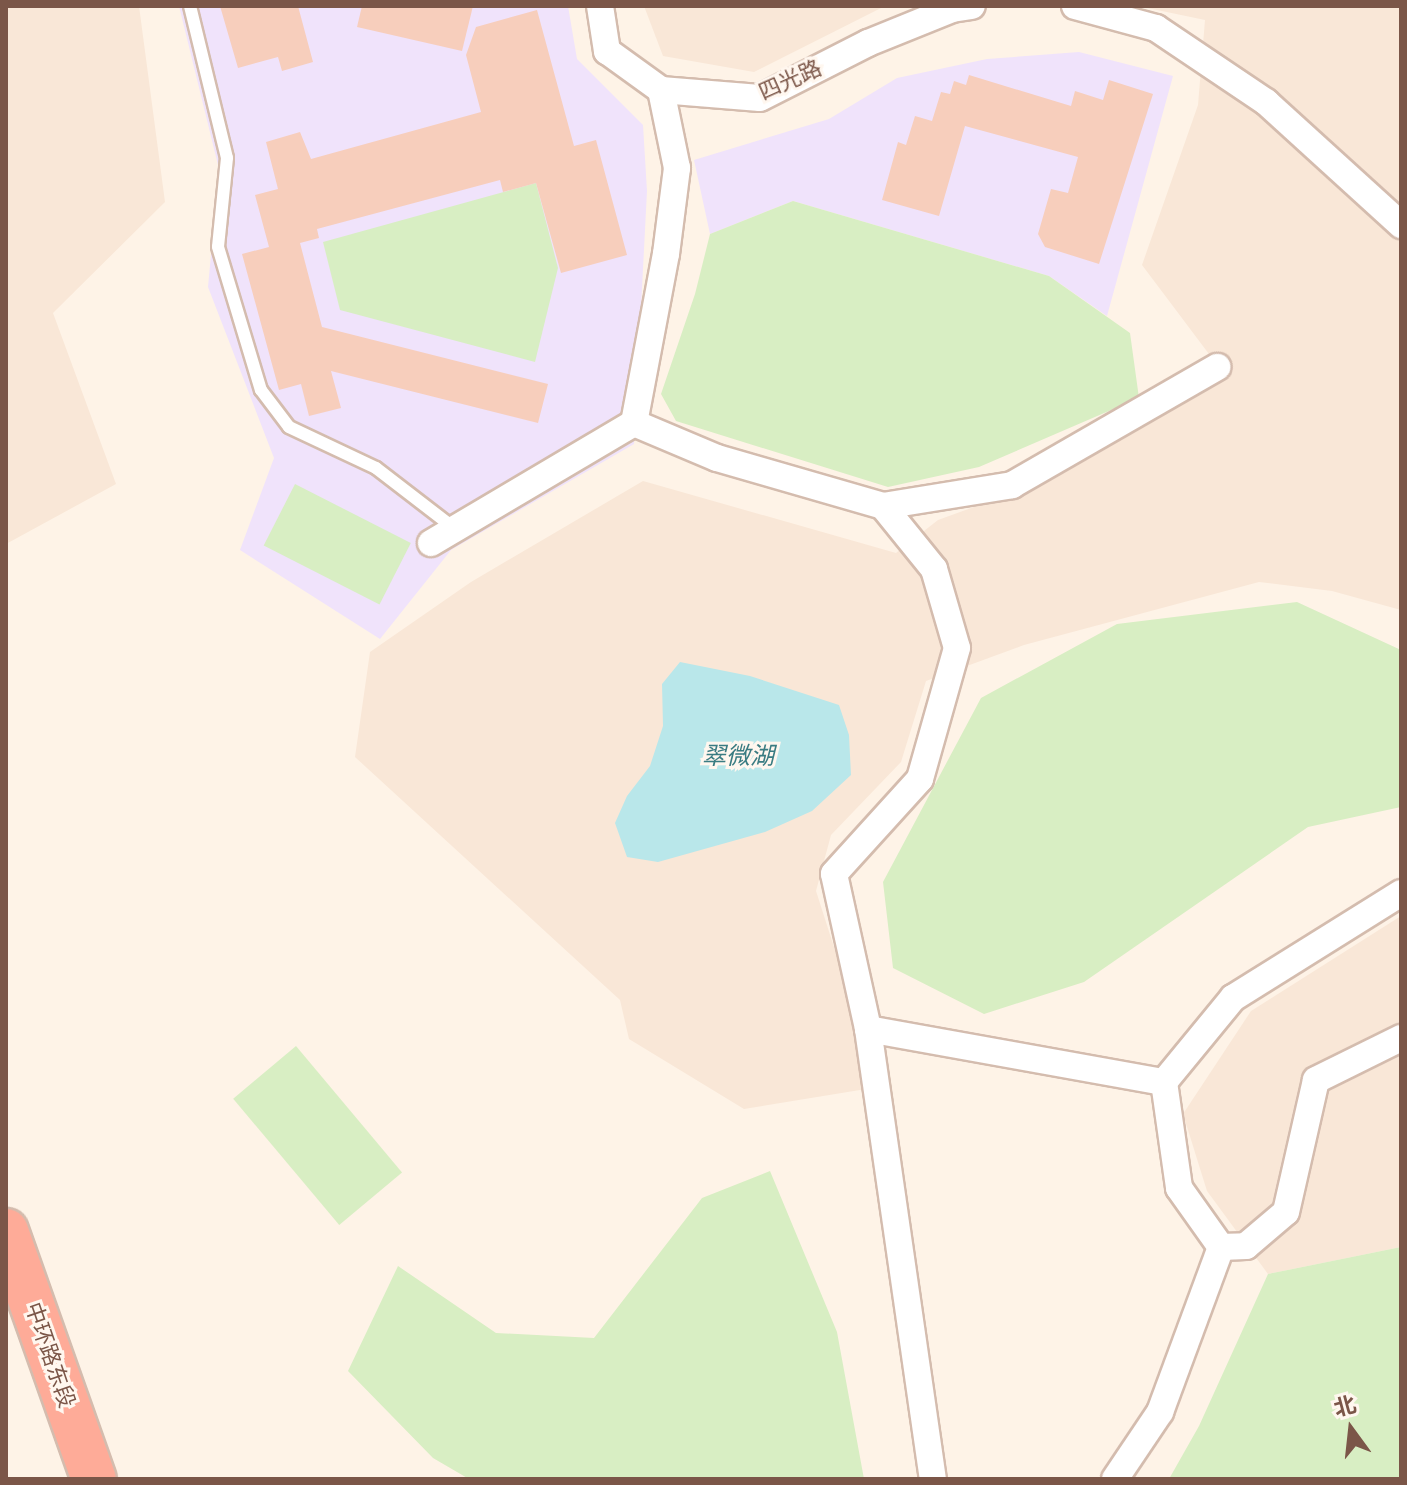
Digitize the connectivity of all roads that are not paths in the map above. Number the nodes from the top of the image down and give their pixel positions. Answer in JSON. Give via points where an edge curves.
{"nodes":[{"id":1,"x":190,"y":6,"type":"edge"},
{"id":2,"x":600,"y":6,"type":"edge"},
{"id":3,"x":1075,"y":6,"type":"edge"},
{"id":4,"x":959,"y":7,"type":"edge"},
{"id":5,"x":661,"y":90,"type":"junction"},
{"id":6,"x":1401,"y":225,"type":"edge"},
{"id":7,"x":1217,"y":367,"type":"dead end"},
{"id":8,"x":634,"y":423,"type":"junction"},
{"id":9,"x":883,"y":506,"type":"junction"},
{"id":10,"x":454,"y":528,"type":"junction"},
{"id":11,"x":431,"y":543,"type":"dead end"},
{"id":12,"x":1401,"y":893,"type":"edge"},
{"id":13,"x":868,"y":1029,"type":"junction"},
{"id":14,"x":1401,"y":1038,"type":"edge"},
{"id":15,"x":1164,"y":1082,"type":"junction"},
{"id":16,"x":6,"y":1231,"type":"edge"},
{"id":17,"x":1221,"y":1247,"type":"junction"},
{"id":18,"x":94,"y":1479,"type":"edge"},
{"id":19,"x":933,"y":1479,"type":"edge"},
{"id":20,"x":1115,"y":1479,"type":"edge"}],
"edges":[{"from":1,"to":10,"type":"lane","via":[[227,158],[218,247],[261,390],[289,427],[376,468]]},
{"from":2,"to":5,"type":"street","via":[[607,51]]},
{"from":3,"to":6,"type":"street","via":[[1156,28],[1266,102]]},
{"from":4,"to":5,"type":"street","name":"四光路","via":[[868,43],[760,98]]},
{"from":5,"to":8,"type":"street","via":[[677,168]]},
{"from":7,"to":9,"type":"street","via":[[1012,485]]},
{"from":8,"to":9,"type":"street","via":[[717,458]]},
{"from":8,"to":10,"type":"street"},
{"from":9,"to":13,"type":"street","via":[[934,569],[957,648],[920,779],[834,874]]},
{"from":10,"to":11,"type":"street"},
{"from":12,"to":15,"type":"street","via":[[1233,998]]},
{"from":13,"to":15,"type":"street"},
{"from":13,"to":19,"type":"street"},
{"from":14,"to":17,"type":"street","via":[[1316,1080],[1286,1212],[1246,1246]]},
{"from":15,"to":17,"type":"street","via":[[1179,1188]]},
{"from":16,"to":18,"type":"highway","name":"中环路东段"},
{"from":17,"to":20,"type":"street","via":[[1160,1412]]}]}
